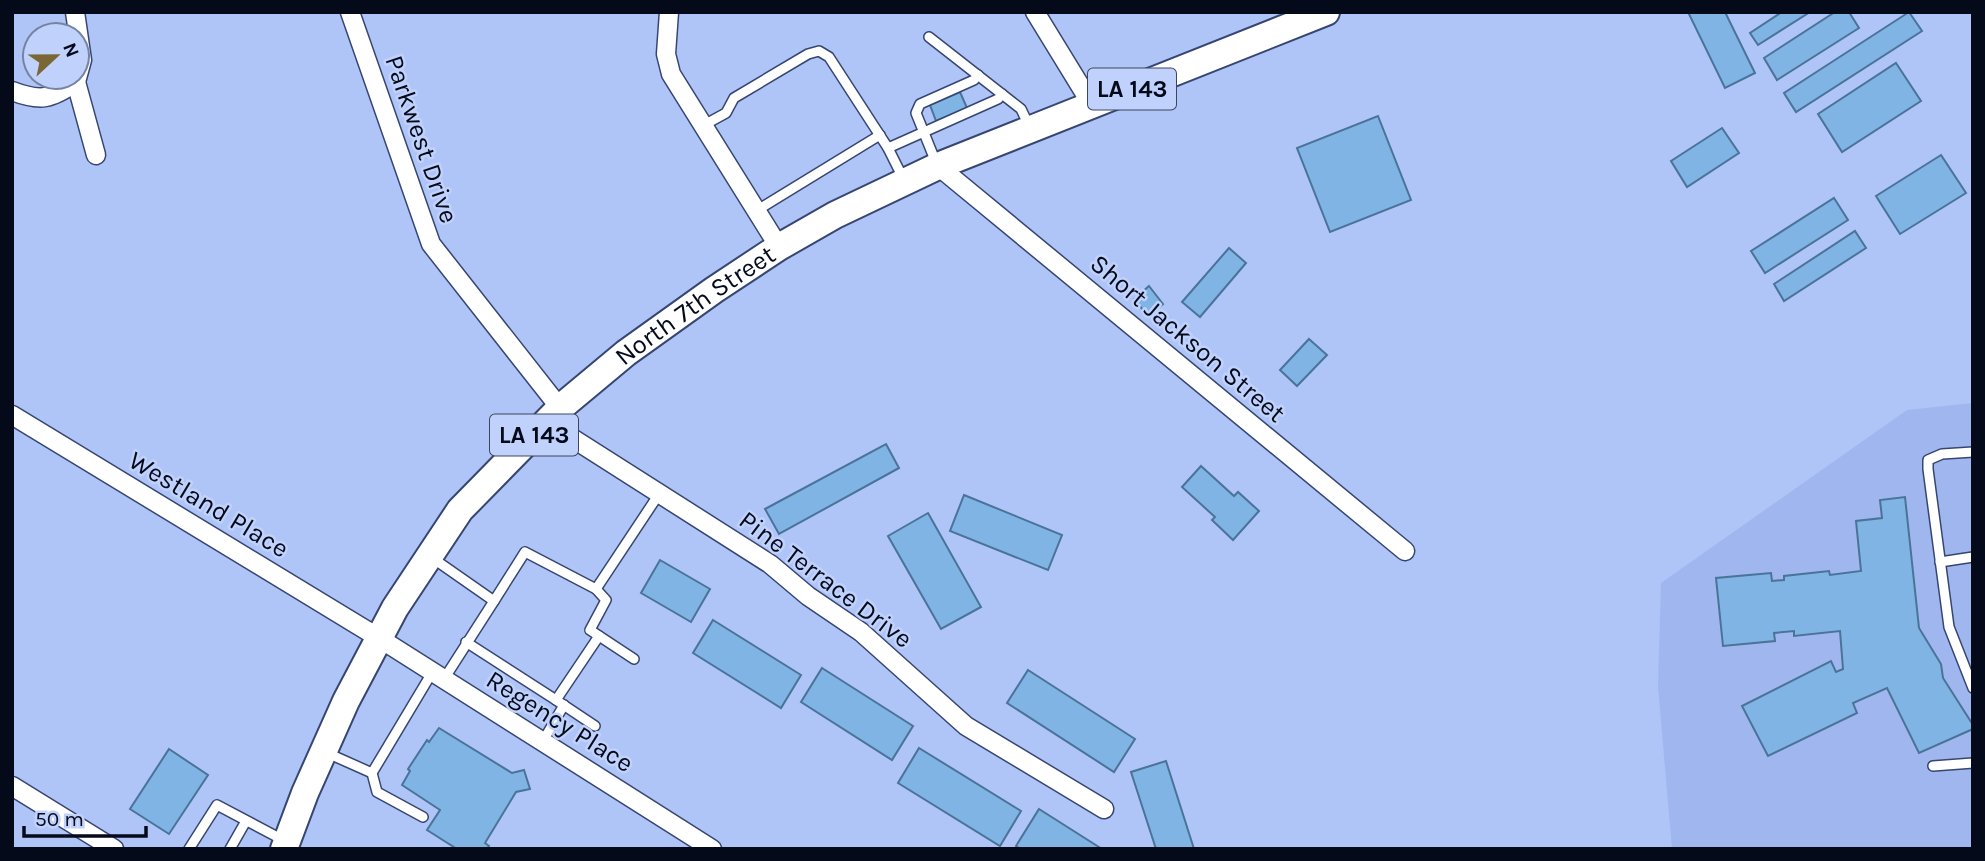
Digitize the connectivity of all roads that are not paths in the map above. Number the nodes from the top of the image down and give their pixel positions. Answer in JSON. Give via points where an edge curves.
{"nodes":[{"id":1,"x":350,"y":12,"type":"edge"},
{"id":2,"x":669,"y":12,"type":"edge"},
{"id":3,"x":1035,"y":12,"type":"edge"},
{"id":4,"x":1326,"y":12,"type":"edge"},
{"id":5,"x":929,"y":37,"type":"dead end"},
{"id":6,"x":978,"y":75,"type":"junction"},
{"id":7,"x":12,"y":91,"type":"edge"},
{"id":8,"x":62,"y":91,"type":"edge"},
{"id":9,"x":78,"y":91,"type":"edge"},
{"id":10,"x":1002,"y":94,"type":"junction"},
{"id":11,"x":1092,"y":105,"type":"junction"},
{"id":12,"x":704,"y":125,"type":"junction"},
{"id":13,"x":1030,"y":129,"type":"junction"},
{"id":14,"x":923,"y":132,"type":"junction"},
{"id":15,"x":880,"y":135,"type":"junction"},
{"id":16,"x":888,"y":148,"type":"junction"},
{"id":17,"x":96,"y":155,"type":"dead end"},
{"id":18,"x":938,"y":166,"type":"junction"},
{"id":19,"x":904,"y":181,"type":"junction"},
{"id":20,"x":757,"y":211,"type":"junction"},
{"id":21,"x":779,"y":247,"type":"junction"},
{"id":22,"x":12,"y":415,"type":"edge"},
{"id":23,"x":553,"y":415,"type":"junction"},
{"id":24,"x":1973,"y":452,"type":"edge"},
{"id":25,"x":659,"y":494,"type":"junction"},
{"id":26,"x":1405,"y":551,"type":"dead end"},
{"id":27,"x":429,"y":556,"type":"junction"},
{"id":28,"x":1973,"y":557,"type":"edge"},
{"id":29,"x":1940,"y":562,"type":"junction"},
{"id":30,"x":596,"y":589,"type":"junction"},
{"id":31,"x":494,"y":601,"type":"junction"},
{"id":32,"x":599,"y":636,"type":"junction"},
{"id":33,"x":379,"y":638,"type":"junction"},
{"id":34,"x":466,"y":642,"type":"junction"},
{"id":35,"x":634,"y":659,"type":"dead end"},
{"id":36,"x":439,"y":675,"type":"junction"},
{"id":37,"x":1973,"y":688,"type":"edge"},
{"id":38,"x":560,"y":703,"type":"junction"},
{"id":39,"x":595,"y":726,"type":"dead end"},
{"id":40,"x":543,"y":741,"type":"junction"},
{"id":41,"x":324,"y":751,"type":"junction"},
{"id":42,"x":1973,"y":762,"type":"edge"},
{"id":43,"x":1933,"y":766,"type":"dead end"},
{"id":44,"x":372,"y":773,"type":"junction"},
{"id":45,"x":12,"y":786,"type":"edge"},
{"id":46,"x":1104,"y":809,"type":"dead end"},
{"id":47,"x":423,"y":817,"type":"dead end"},
{"id":48,"x":246,"y":821,"type":"junction"},
{"id":49,"x":286,"y":845,"type":"edge"},
{"id":50,"x":114,"y":849,"type":"edge"},
{"id":51,"x":189,"y":849,"type":"edge"},
{"id":52,"x":230,"y":849,"type":"edge"},
{"id":53,"x":712,"y":849,"type":"edge"}],
"edges":[{"from":1,"to":23,"type":"street","name":"Parkwest Drive","via":[[430,244]]},
{"from":2,"to":12,"type":"street","via":[[666,54],[671,74]]},
{"from":3,"to":11,"type":"street"},
{"from":4,"to":11,"type":"main road","name":"North 7th Street","number":"LA 143"},
{"from":5,"to":6,"type":"lane"},
{"from":6,"to":10,"type":"lane"},
{"from":6,"to":14,"type":"lane","via":[[920,104],[916,113]]},
{"from":7,"to":8,"type":"street","via":[[31,98]]},
{"from":9,"to":17,"type":"street"},
{"from":10,"to":13,"type":"lane","via":[[1021,109]]},
{"from":10,"to":14,"type":"lane"},
{"from":11,"to":13,"type":"main road","name":"North 7th Street","number":"LA 143"},
{"from":12,"to":15,"type":"lane","via":[[726,113],[734,98],[819,51],[829,57]]},
{"from":12,"to":20,"type":"street"},
{"from":13,"to":18,"type":"main road","name":"North 7th Street","number":"LA 143"},
{"from":14,"to":16,"type":"lane"},
{"from":14,"to":18,"type":"lane"},
{"from":15,"to":16,"type":"lane"},
{"from":15,"to":20,"type":"lane"},
{"from":16,"to":19,"type":"lane"},
{"from":18,"to":19,"type":"main road","name":"North 7th Street","number":"LA 143"},
{"from":18,"to":26,"type":"street","name":"Short Jackson Street"},
{"from":19,"to":21,"type":"main road","name":"North 7th Street","number":"LA 143"},
{"from":20,"to":21,"type":"street"},
{"from":21,"to":23,"type":"main road","name":"North 7th Street","number":"LA 143","via":[[625,353]]},
{"from":22,"to":33,"type":"street","name":"Westland Place"},
{"from":23,"to":25,"type":"street","name":"Pine Terrace Drive"},
{"from":23,"to":27,"type":"main road","name":"North 7th Street","number":"LA 143","via":[[460,510]]},
{"from":24,"to":29,"type":"lane","via":[[1928,460]]},
{"from":25,"to":30,"type":"lane"},
{"from":25,"to":46,"type":"street","name":"Pine Terrace Drive","via":[[770,564],[861,632],[966,726]]},
{"from":27,"to":31,"type":"lane"},
{"from":27,"to":33,"type":"main road","name":"North 7th Street","number":"LA 143"},
{"from":28,"to":29,"type":"lane"},
{"from":29,"to":37,"type":"lane","via":[[1949,627]]},
{"from":30,"to":31,"type":"lane","via":[[525,552]]},
{"from":30,"to":32,"type":"lane","via":[[606,600],[590,630]]},
{"from":31,"to":34,"type":"lane"},
{"from":32,"to":35,"type":"lane"},
{"from":32,"to":38,"type":"lane"},
{"from":33,"to":36,"type":"street","name":"Regency Place"},
{"from":33,"to":41,"type":"main road","name":"North 7th Street","number":"LA 143"},
{"from":34,"to":36,"type":"lane"},
{"from":34,"to":38,"type":"lane"},
{"from":36,"to":40,"type":"street","name":"Regency Place"},
{"from":36,"to":44,"type":"lane"},
{"from":38,"to":39,"type":"lane"},
{"from":38,"to":40,"type":"lane"},
{"from":40,"to":53,"type":"street","name":"Regency Place"},
{"from":41,"to":44,"type":"lane"},
{"from":41,"to":49,"type":"main road","name":"North 7th Street","number":"LA 143"},
{"from":42,"to":43,"type":"lane"},
{"from":44,"to":47,"type":"lane","via":[[377,792]]},
{"from":45,"to":50,"type":"street"},
{"from":48,"to":49,"type":"lane"},
{"from":48,"to":51,"type":"lane","via":[[217,805]]},
{"from":48,"to":52,"type":"lane"}]}
